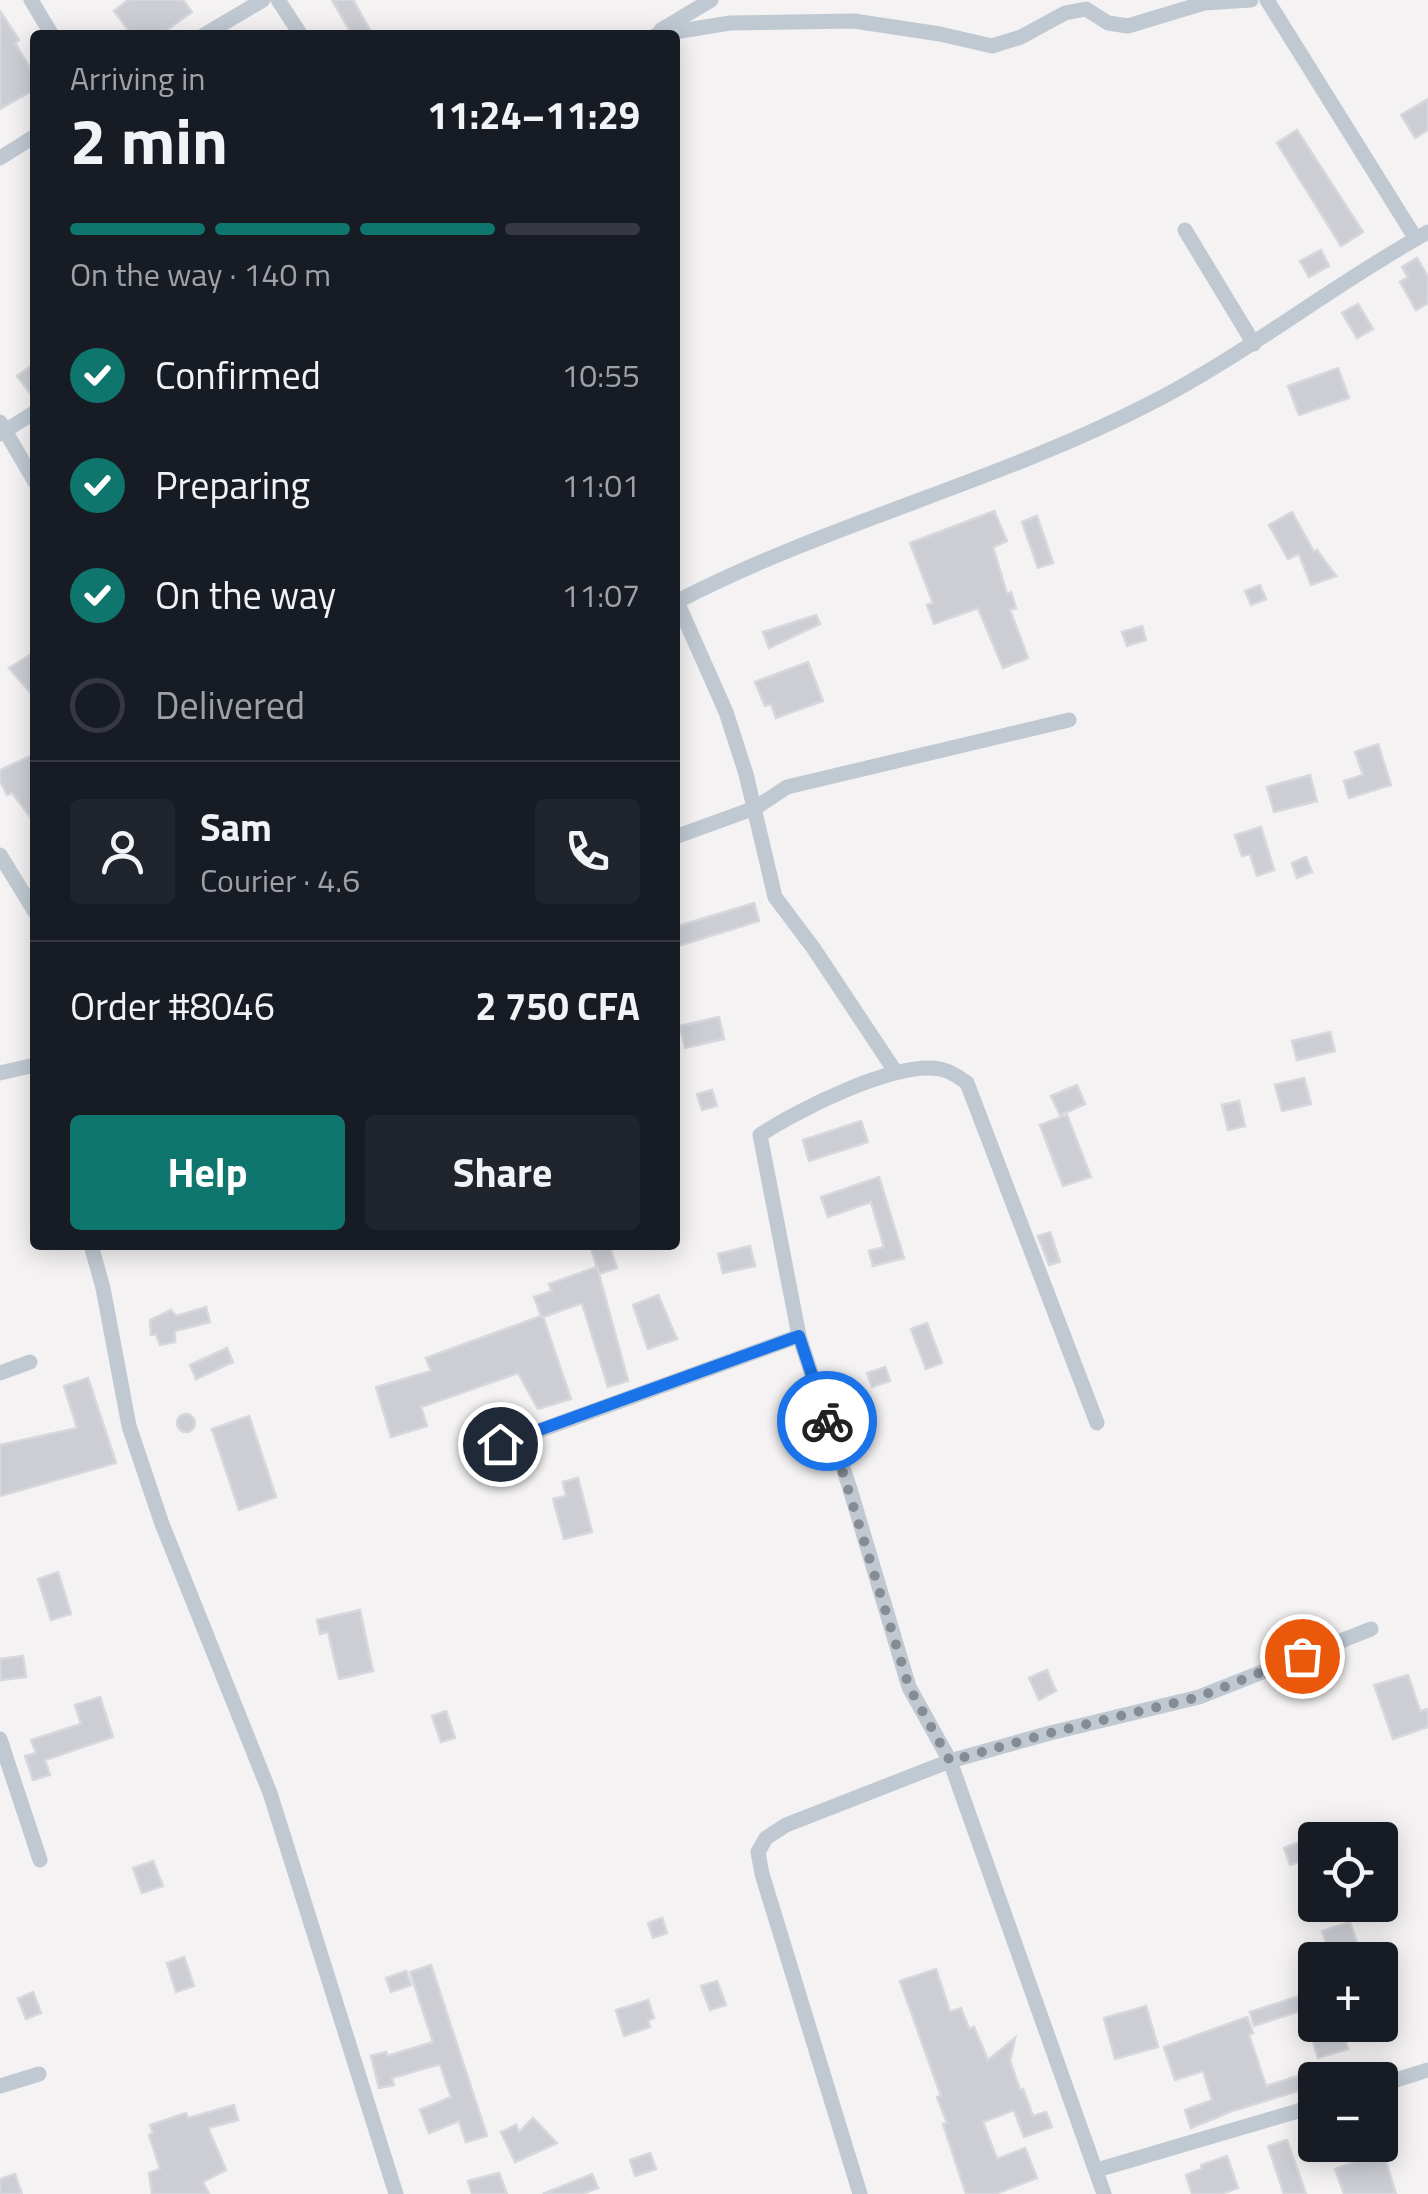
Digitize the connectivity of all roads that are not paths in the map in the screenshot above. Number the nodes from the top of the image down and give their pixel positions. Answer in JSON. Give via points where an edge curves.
{"nodes":[{"id":1,"x":30,"y":0,"type":"edge"},
{"id":2,"x":264,"y":0,"type":"edge"},
{"id":3,"x":278,"y":0,"type":"edge"},
{"id":4,"x":711,"y":0,"type":"edge"},
{"id":5,"x":1251,"y":0,"type":"edge"},
{"id":6,"x":1267,"y":0,"type":"edge"},
{"id":7,"x":49,"y":30,"type":"edge"},
{"id":8,"x":213,"y":30,"type":"edge"},
{"id":9,"x":299,"y":30,"type":"edge"},
{"id":10,"x":663,"y":30,"type":"edge"},
{"id":11,"x":680,"y":31,"type":"edge"},
{"id":12,"x":30,"y":139,"type":"edge"},
{"id":13,"x":0,"y":158,"type":"edge"},
{"id":14,"x":1186,"y":230,"type":"dead end"},
{"id":15,"x":1422,"y":236,"type":"edge"},
{"id":16,"x":1254,"y":344,"type":"junction"},
{"id":17,"x":30,"y":415,"type":"edge"},
{"id":18,"x":2,"y":429,"type":"edge"},
{"id":19,"x":30,"y":474,"type":"edge"},
{"id":20,"x":680,"y":598,"type":"edge"},
{"id":21,"x":680,"y":606,"type":"edge"},
{"id":22,"x":1068,"y":720,"type":"dead end"},
{"id":23,"x":755,"y":808,"type":"junction"},
{"id":24,"x":680,"y":834,"type":"edge"},
{"id":25,"x":0,"y":856,"type":"edge"},
{"id":26,"x":30,"y":904,"type":"edge"},
{"id":27,"x":30,"y":1066,"type":"edge"},
{"id":28,"x":895,"y":1071,"type":"junction"},
{"id":29,"x":0,"y":1073,"type":"edge"},
{"id":30,"x":92,"y":1250,"type":"edge"},
{"id":31,"x":799,"y":1336,"type":"junction"},
{"id":32,"x":30,"y":1362,"type":"dead end"},
{"id":33,"x":0,"y":1373,"type":"edge"},
{"id":34,"x":1098,"y":1422,"type":"dead end"},
{"id":35,"x":500,"y":1444,"type":"dead end"},
{"id":36,"x":1371,"y":1630,"type":"dead end"},
{"id":37,"x":0,"y":1739,"type":"edge"},
{"id":38,"x":950,"y":1761,"type":"junction"},
{"id":39,"x":40,"y":1860,"type":"dead end"},
{"id":40,"x":1428,"y":2070,"type":"edge"},
{"id":41,"x":39,"y":2074,"type":"dead end"},
{"id":42,"x":1398,"y":2079,"type":"edge"},
{"id":43,"x":0,"y":2086,"type":"edge"},
{"id":44,"x":1298,"y":2111,"type":"edge"},
{"id":45,"x":1096,"y":2170,"type":"junction"},
{"id":46,"x":396,"y":2194,"type":"edge"},
{"id":47,"x":860,"y":2194,"type":"edge"},
{"id":48,"x":1104,"y":2194,"type":"edge"}],
"edges":[{"from":1,"to":7,"type":"street"},
{"from":2,"to":8,"type":"street"},
{"from":3,"to":9,"type":"street"},
{"from":4,"to":10,"type":"street"},
{"from":5,"to":11,"type":"street","via":[[1204,3],[1128,26],[1086,9],[992,46],[854,22],[730,23]]},
{"from":6,"to":15,"type":"street"},
{"from":12,"to":13,"type":"street"},
{"from":14,"to":16,"type":"street"},
{"from":15,"to":16,"type":"street"},
{"from":16,"to":20,"type":"street","via":[[1149,404],[994,474]]},
{"from":17,"to":18,"type":"street"},
{"from":18,"to":19,"type":"street"},
{"from":21,"to":23,"type":"street","via":[[726,712]]},
{"from":22,"to":23,"type":"street","via":[[787,787]]},
{"from":23,"to":24,"type":"street"},
{"from":23,"to":28,"type":"street","via":[[775,898]]},
{"from":25,"to":26,"type":"street"},
{"from":27,"to":29,"type":"street"},
{"from":28,"to":31,"type":"street","via":[[760,1135]]},
{"from":28,"to":34,"type":"street","via":[[938,1068],[967,1082]]},
{"from":30,"to":46,"type":"street","via":[[129,1426],[270,1793]]},
{"from":31,"to":35,"type":"street"},
{"from":31,"to":38,"type":"street","via":[[909,1687]]},
{"from":32,"to":33,"type":"street"},
{"from":36,"to":38,"type":"street","via":[[1199,1697]]},
{"from":37,"to":39,"type":"street"},
{"from":38,"to":45,"type":"street"},
{"from":38,"to":47,"type":"street","via":[[786,1824],[758,1852]]},
{"from":40,"to":42,"type":"street"},
{"from":41,"to":43,"type":"street"},
{"from":44,"to":45,"type":"street"},
{"from":45,"to":48,"type":"street"}]}
